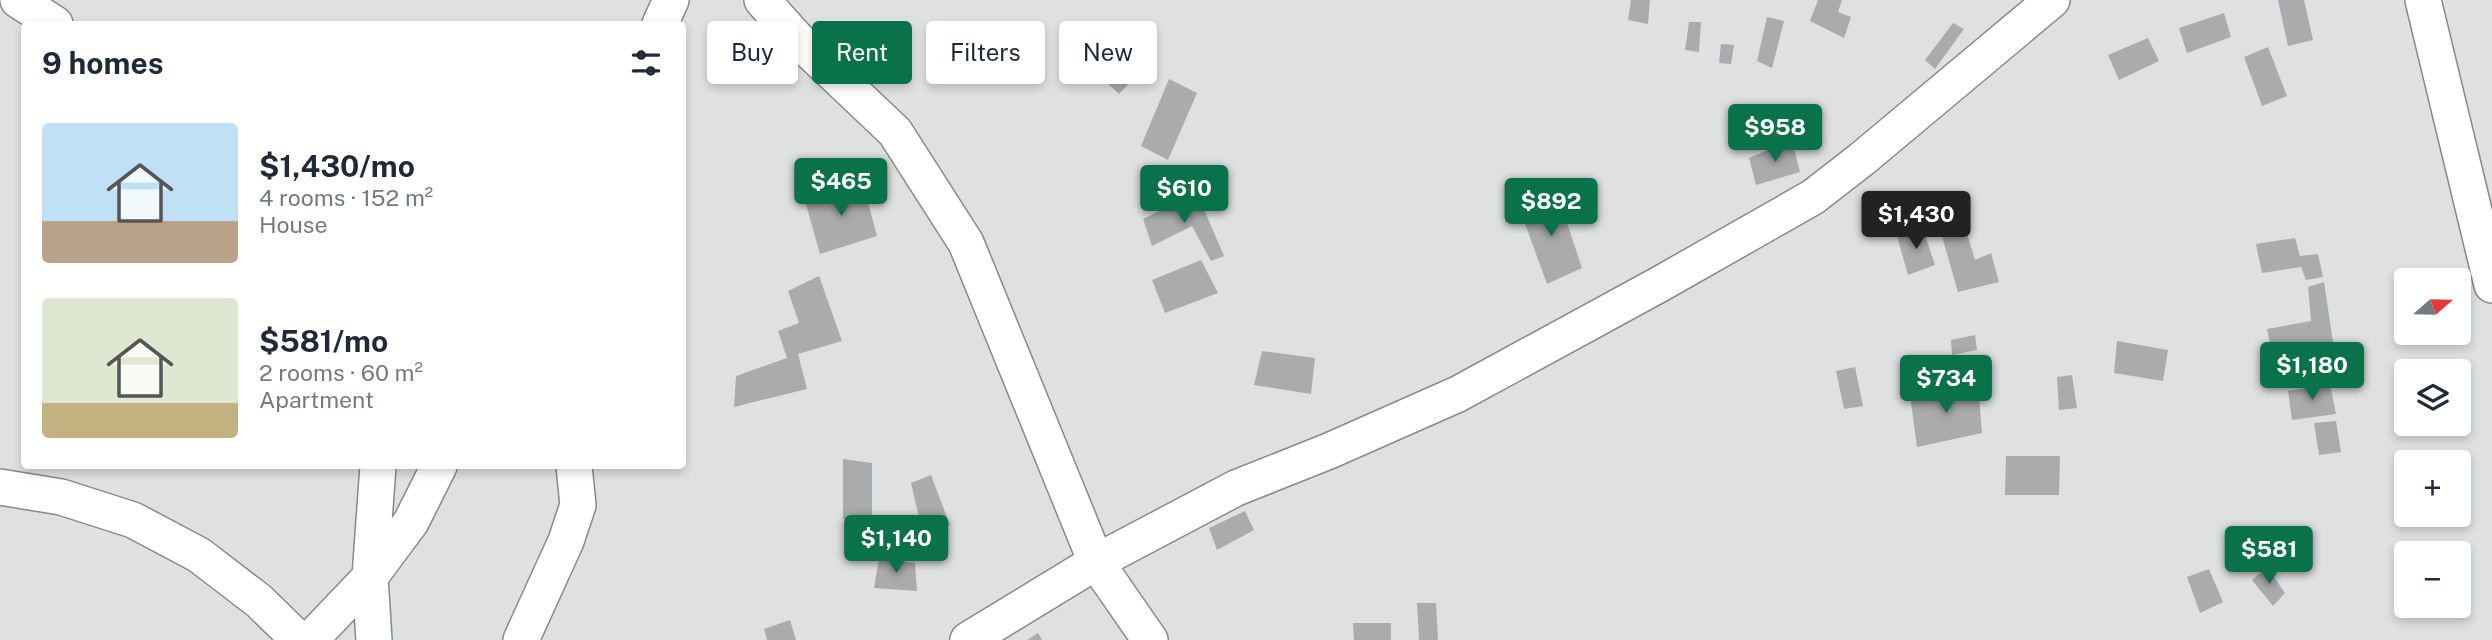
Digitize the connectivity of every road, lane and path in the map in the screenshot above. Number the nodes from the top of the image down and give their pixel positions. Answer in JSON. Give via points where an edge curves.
{"nodes":[{"id":1,"x":18,"y":0,"type":"edge"},
{"id":2,"x":671,"y":0,"type":"edge"},
{"id":3,"x":762,"y":0,"type":"edge"},
{"id":4,"x":2052,"y":0,"type":"edge"},
{"id":5,"x":2423,"y":0,"type":"edge"},
{"id":6,"x":50,"y":21,"type":"edge"},
{"id":7,"x":661,"y":21,"type":"edge"},
{"id":8,"x":2492,"y":285,"type":"edge"},
{"id":9,"x":378,"y":469,"type":"edge"},
{"id":10,"x":438,"y":469,"type":"edge"},
{"id":11,"x":574,"y":469,"type":"edge"},
{"id":12,"x":0,"y":487,"type":"edge"},
{"id":13,"x":1096,"y":562,"type":"junction"},
{"id":14,"x":370,"y":577,"type":"junction"},
{"id":15,"x":299,"y":640,"type":"edge"},
{"id":16,"x":310,"y":640,"type":"edge"},
{"id":17,"x":374,"y":640,"type":"edge"},
{"id":18,"x":521,"y":640,"type":"edge"},
{"id":19,"x":968,"y":640,"type":"edge"},
{"id":20,"x":1150,"y":640,"type":"edge"}],
"edges":[{"from":1,"to":6,"type":"street"},
{"from":2,"to":7,"type":"street"},
{"from":3,"to":13,"type":"street","via":[[895,132],[966,243]]},
{"from":4,"to":13,"type":"street","via":[[1813,197],[1458,394],[1236,488]]},
{"from":5,"to":8,"type":"street"},
{"from":9,"to":14,"type":"street"},
{"from":10,"to":14,"type":"street","via":[[411,522]]},
{"from":11,"to":18,"type":"street","via":[[578,505]]},
{"from":12,"to":15,"type":"street","via":[[61,497],[133,520],[199,555],[259,601]]},
{"from":13,"to":19,"type":"street"},
{"from":13,"to":20,"type":"street"},
{"from":14,"to":16,"type":"street"},
{"from":14,"to":17,"type":"street"}]}
